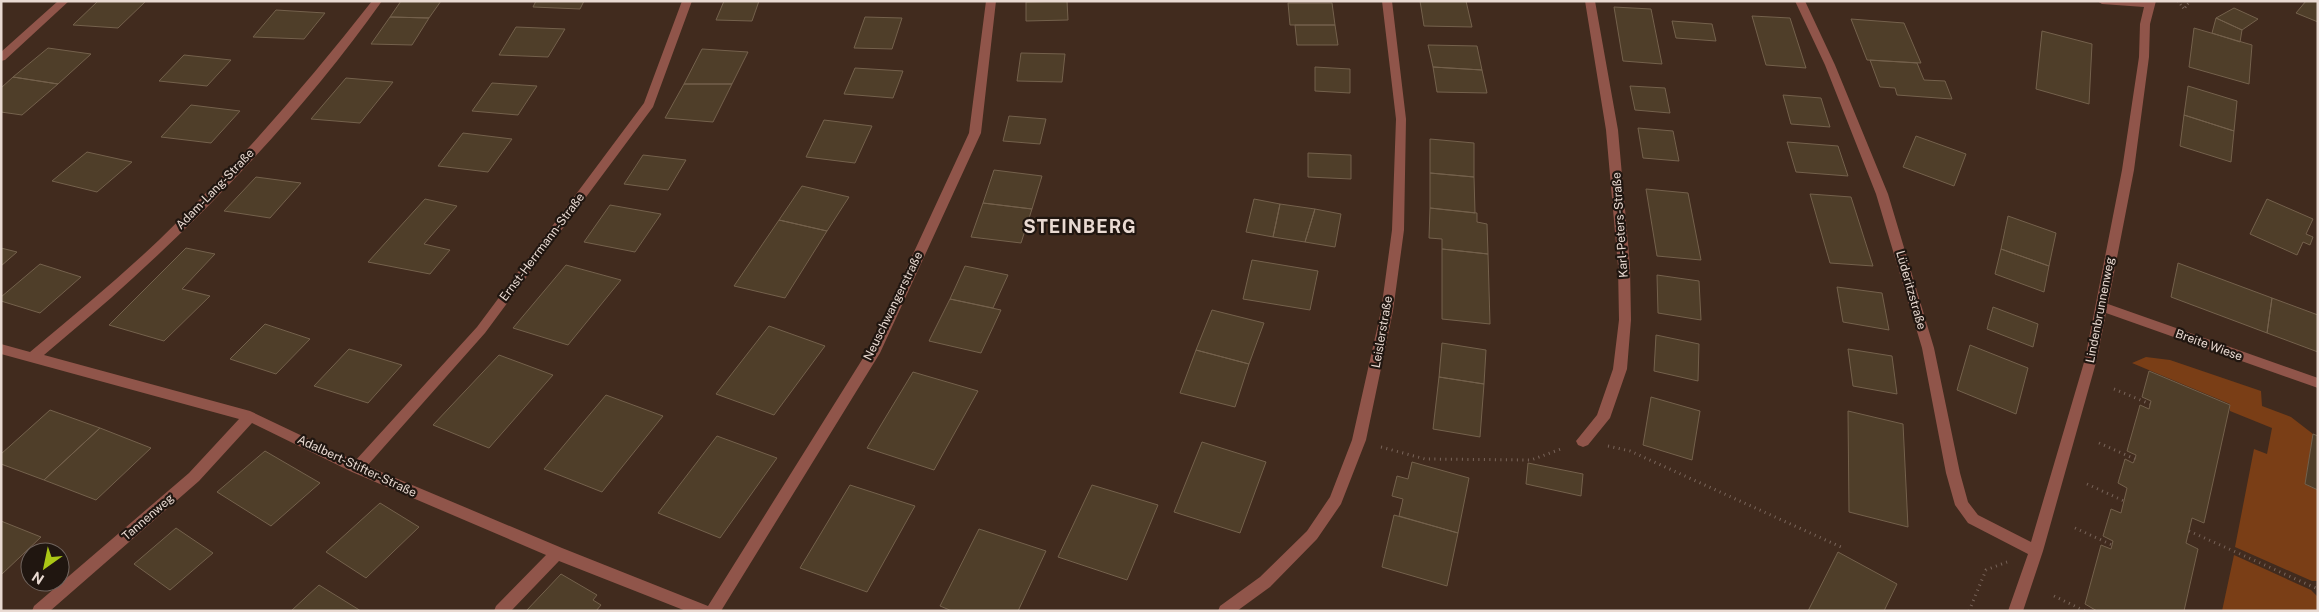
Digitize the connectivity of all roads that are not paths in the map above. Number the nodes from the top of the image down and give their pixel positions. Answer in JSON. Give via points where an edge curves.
{"nodes":[{"id":1,"x":64,"y":1,"type":"edge"},
{"id":2,"x":377,"y":1,"type":"edge"},
{"id":3,"x":687,"y":1,"type":"edge"},
{"id":4,"x":991,"y":1,"type":"edge"},
{"id":5,"x":1387,"y":1,"type":"edge"},
{"id":6,"x":1590,"y":1,"type":"edge"},
{"id":7,"x":1800,"y":1,"type":"edge"},
{"id":8,"x":2102,"y":1,"type":"edge"},
{"id":9,"x":2150,"y":2,"type":"edge"},
{"id":10,"x":1,"y":58,"type":"edge"},
{"id":11,"x":2101,"y":306,"type":"junction"},
{"id":12,"x":1,"y":349,"type":"edge"},
{"id":13,"x":34,"y":356,"type":"junction"},
{"id":14,"x":2318,"y":383,"type":"edge"},
{"id":15,"x":250,"y":416,"type":"junction"},
{"id":16,"x":1584,"y":441,"type":"road end"},
{"id":17,"x":357,"y":468,"type":"junction"},
{"id":18,"x":2036,"y":551,"type":"junction"},
{"id":19,"x":557,"y":553,"type":"junction"},
{"id":20,"x":39,"y":611,"type":"edge"},
{"id":21,"x":501,"y":611,"type":"edge"},
{"id":22,"x":704,"y":611,"type":"edge"},
{"id":23,"x":713,"y":611,"type":"edge"},
{"id":24,"x":1224,"y":611,"type":"edge"},
{"id":25,"x":2015,"y":611,"type":"edge"}],
"edges":[{"from":1,"to":10,"type":"street"},
{"from":2,"to":13,"type":"street","name":"Adam-Lang-Straße","via":[[290,110],[202,204],[129,275]]},
{"from":3,"to":17,"type":"street","name":"Ernst-Herrmann-Straße","via":[[650,104],[481,330]]},
{"from":4,"to":23,"type":"street","name":"Neuschwangerstraße","via":[[975,133],[874,349]]},
{"from":5,"to":24,"type":"street","name":"Leislerstraße","via":[[1401,119],[1398,230],[1387,311],[1359,440],[1336,500],[1312,535],[1265,582]]},
{"from":6,"to":16,"type":"street","name":"Karl-Peters-Straße","via":[[1612,130],[1624,266],[1625,320],[1620,368],[1603,418]]},
{"from":7,"to":18,"type":"street","name":"Lüderitzstraße","via":[[1830,65],[1882,194],[1928,348],[1962,505],[1973,519]]},
{"from":8,"to":9,"type":"street"},
{"from":9,"to":11,"type":"street","name":"Lindenbrunnenweg","via":[[2128,170]]},
{"from":11,"to":14,"type":"street","name":"Breite Wiese"},
{"from":11,"to":18,"type":"street","name":"Lindenbrunnenweg","via":[[2091,359]]},
{"from":12,"to":13,"type":"street","name":"Adalbert-Stifter-Straße"},
{"from":13,"to":15,"type":"street","name":"Adalbert-Stifter-Straße"},
{"from":15,"to":17,"type":"street","name":"Adalbert-Stifter-Straße"},
{"from":15,"to":20,"type":"street","name":"Tannenweg","via":[[194,477]]},
{"from":17,"to":19,"type":"street","name":"Adalbert-Stifter-Straße"},
{"from":18,"to":25,"type":"street","name":"Lindenbrunnenweg"},
{"from":19,"to":21,"type":"street"},
{"from":19,"to":22,"type":"street","name":"Adalbert-Stifter-Straße"}]}
